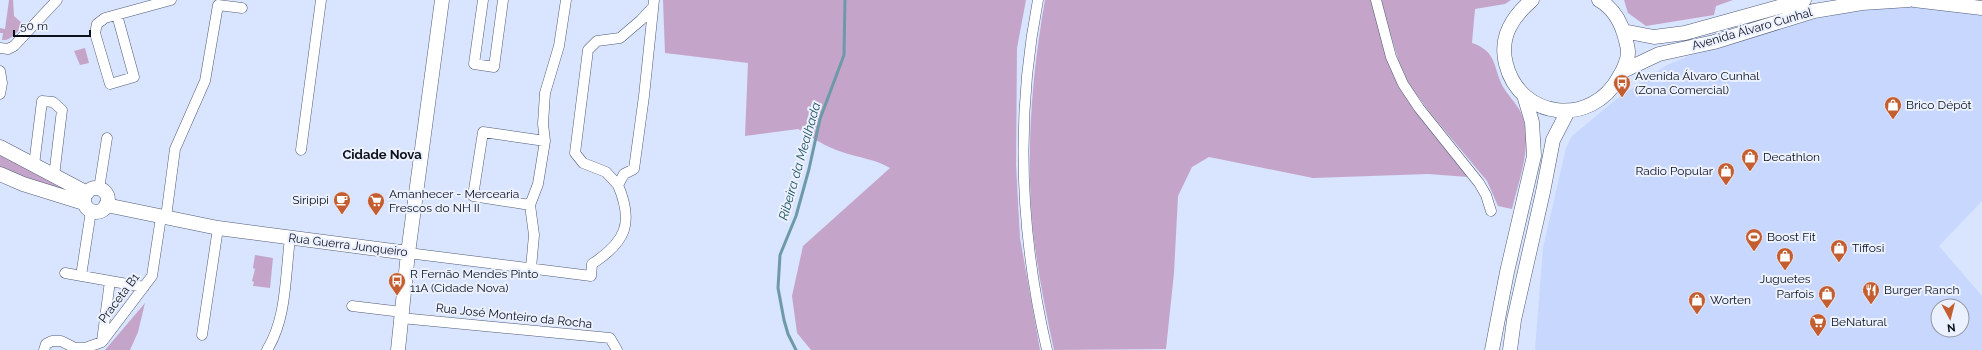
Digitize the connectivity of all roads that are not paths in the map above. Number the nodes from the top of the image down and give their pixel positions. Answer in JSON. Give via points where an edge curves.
{"nodes":[{"id":1,"x":57,"y":0,"type":"edge"},
{"id":2,"x":171,"y":0,"type":"edge"},
{"id":3,"x":321,"y":0,"type":"edge"},
{"id":4,"x":442,"y":0,"type":"edge"},
{"id":5,"x":483,"y":0,"type":"edge"},
{"id":6,"x":504,"y":0,"type":"edge"},
{"id":7,"x":566,"y":0,"type":"edge"},
{"id":8,"x":1038,"y":0,"type":"edge"},
{"id":9,"x":1376,"y":0,"type":"edge"},
{"id":10,"x":1532,"y":0,"type":"edge"},
{"id":11,"x":1599,"y":0,"type":"edge"},
{"id":12,"x":1804,"y":0,"type":"edge"},
{"id":13,"x":1909,"y":0,"type":"edge"},
{"id":14,"x":1914,"y":0,"type":"edge"},
{"id":15,"x":653,"y":4,"type":"edge"},
{"id":16,"x":1612,"y":6,"type":"edge"},
{"id":17,"x":242,"y":8,"type":"dead end"},
{"id":18,"x":1982,"y":8,"type":"edge"},
{"id":19,"x":117,"y":15,"type":"junction"},
{"id":20,"x":1623,"y":30,"type":"junction"},
{"id":21,"x":0,"y":48,"type":"edge"},
{"id":22,"x":0,"y":71,"type":"edge"},
{"id":23,"x":1623,"y":71,"type":"junction"},
{"id":24,"x":0,"y":94,"type":"edge"},
{"id":25,"x":1524,"y":95,"type":"junction"},
{"id":26,"x":1568,"y":111,"type":"junction"},
{"id":27,"x":107,"y":138,"type":"dead end"},
{"id":28,"x":545,"y":142,"type":"junction"},
{"id":29,"x":0,"y":147,"type":"edge"},
{"id":30,"x":302,"y":150,"type":"dead end"},
{"id":31,"x":34,"y":165,"type":"junction"},
{"id":32,"x":0,"y":174,"type":"edge"},
{"id":33,"x":54,"y":176,"type":"junction"},
{"id":34,"x":618,"y":185,"type":"junction"},
{"id":35,"x":90,"y":199,"type":"junction"},
{"id":36,"x":530,"y":206,"type":"junction"},
{"id":37,"x":1491,"y":211,"type":"dead end"},
{"id":38,"x":164,"y":217,"type":"junction"},
{"id":39,"x":218,"y":228,"type":"junction"},
{"id":40,"x":290,"y":238,"type":"junction"},
{"id":41,"x":408,"y":253,"type":"junction"},
{"id":42,"x":531,"y":268,"type":"junction"},
{"id":43,"x":65,"y":274,"type":"dead end"},
{"id":44,"x":81,"y":276,"type":"junction"},
{"id":45,"x":110,"y":281,"type":"junction"},
{"id":46,"x":144,"y":287,"type":"junction"},
{"id":47,"x":352,"y":306,"type":"dead end"},
{"id":48,"x":402,"y":315,"type":"junction"},
{"id":49,"x":202,"y":335,"type":"dead end"},
{"id":50,"x":102,"y":342,"type":"junction"},
{"id":51,"x":75,"y":349,"type":"edge"},
{"id":52,"x":44,"y":350,"type":"edge"},
{"id":53,"x":267,"y":350,"type":"edge"},
{"id":54,"x":398,"y":350,"type":"edge"},
{"id":55,"x":617,"y":350,"type":"edge"},
{"id":56,"x":1047,"y":350,"type":"edge"},
{"id":57,"x":1492,"y":350,"type":"edge"},
{"id":58,"x":1510,"y":350,"type":"edge"}],
"edges":[{"from":1,"to":21,"type":"street","via":[[14,46],[8,49]]},
{"from":2,"to":19,"type":"street"},
{"from":3,"to":30,"type":"street"},
{"from":4,"to":41,"type":"main road"},
{"from":5,"to":6,"type":"street","via":[[474,64],[494,67]]},
{"from":7,"to":28,"type":"street","via":[[559,46],[545,93]]},
{"from":8,"to":56,"type":"street","via":[[1027,72],[1023,157],[1024,209],[1032,281]]},
{"from":9,"to":37,"type":"street","via":[[1392,57],[1403,84],[1479,183]]},
{"from":10,"to":25,"type":"main road","via":[[1518,12],[1508,30],[1505,44],[1508,72]]},
{"from":11,"to":16,"type":"main road"},
{"from":12,"to":20,"type":"main road","name":"Avenida Álvaro Cunhal","via":[[1686,33],[1654,37]]},
{"from":13,"to":23,"type":"main road","name":"Avenida Álvaro Cunhal","via":[[1862,2],[1814,11],[1714,42],[1659,54]]},
{"from":14,"to":18,"type":"main road"},
{"from":15,"to":34,"type":"street","via":[[634,169],[624,174]]},
{"from":15,"to":34,"type":"street","via":[[641,20],[620,38],[598,41],[588,50],[575,153],[583,163],[606,172]]},
{"from":16,"to":20,"type":"main road"},
{"from":17,"to":38,"type":"street","name":"Praceta B1","via":[[218,4],[205,81],[175,149]]},
{"from":19,"to":19,"type":"street","via":[[105,18],[97,24],[95,33],[110,84],[134,77]]},
{"from":20,"to":23,"type":"main road","via":[[1628,52]]},
{"from":22,"to":24,"type":"street"},
{"from":23,"to":26,"type":"main road","via":[[1611,91],[1602,100],[1586,108]]},
{"from":25,"to":26,"type":"main road","via":[[1552,110]]},
{"from":25,"to":57,"type":"main road","via":[[1532,122],[1534,156]]},
{"from":26,"to":58,"type":"main road","via":[[1553,140],[1514,320]]},
{"from":27,"to":35,"type":"street"},
{"from":28,"to":36,"type":"street","via":[[538,184]]},
{"from":28,"to":36,"type":"street","via":[[483,132],[473,196]]},
{"from":29,"to":31,"type":"main road"},
{"from":31,"to":33,"type":"main road"},
{"from":31,"to":33,"type":"street","via":[[42,101],[53,102],[62,110]]},
{"from":32,"to":35,"type":"main road","via":[[23,184]]},
{"from":33,"to":35,"type":"main road"},
{"from":34,"to":42,"type":"street","name":"Rua Guerra Junqueiro","via":[[625,202],[626,224],[619,243],[592,264],[591,276]]},
{"from":35,"to":38,"type":"main road","name":"Rua Guerra Junqueiro","via":[[106,194],[106,205]]},
{"from":35,"to":44,"type":"street"},
{"from":36,"to":42,"type":"street","via":[[534,235]]},
{"from":38,"to":39,"type":"main road","name":"Rua Guerra Junqueiro"},
{"from":38,"to":46,"type":"street","name":"Praceta B1","via":[[152,276]]},
{"from":39,"to":40,"type":"main road","name":"Rua Guerra Junqueiro"},
{"from":39,"to":49,"type":"street"},
{"from":40,"to":41,"type":"main road","name":"Rua Guerra Junqueiro"},
{"from":40,"to":53,"type":"street","via":[[281,320]]},
{"from":41,"to":42,"type":"street","name":"Rua Guerra Junqueiro"},
{"from":41,"to":48,"type":"main road"},
{"from":43,"to":44,"type":"street"},
{"from":44,"to":45,"type":"street"},
{"from":45,"to":46,"type":"street"},
{"from":45,"to":50,"type":"street"},
{"from":46,"to":50,"type":"street","name":"Praceta B1"},
{"from":47,"to":48,"type":"street"},
{"from":48,"to":54,"type":"main road"},
{"from":48,"to":55,"type":"street","name":"Rua José Monteiro da Rocha","via":[[610,338]]},
{"from":50,"to":51,"type":"street","name":"Praceta B1"},
{"from":51,"to":52,"type":"street","name":"Praceta B1","via":[[61,341],[52,341],[46,344]]}]}
